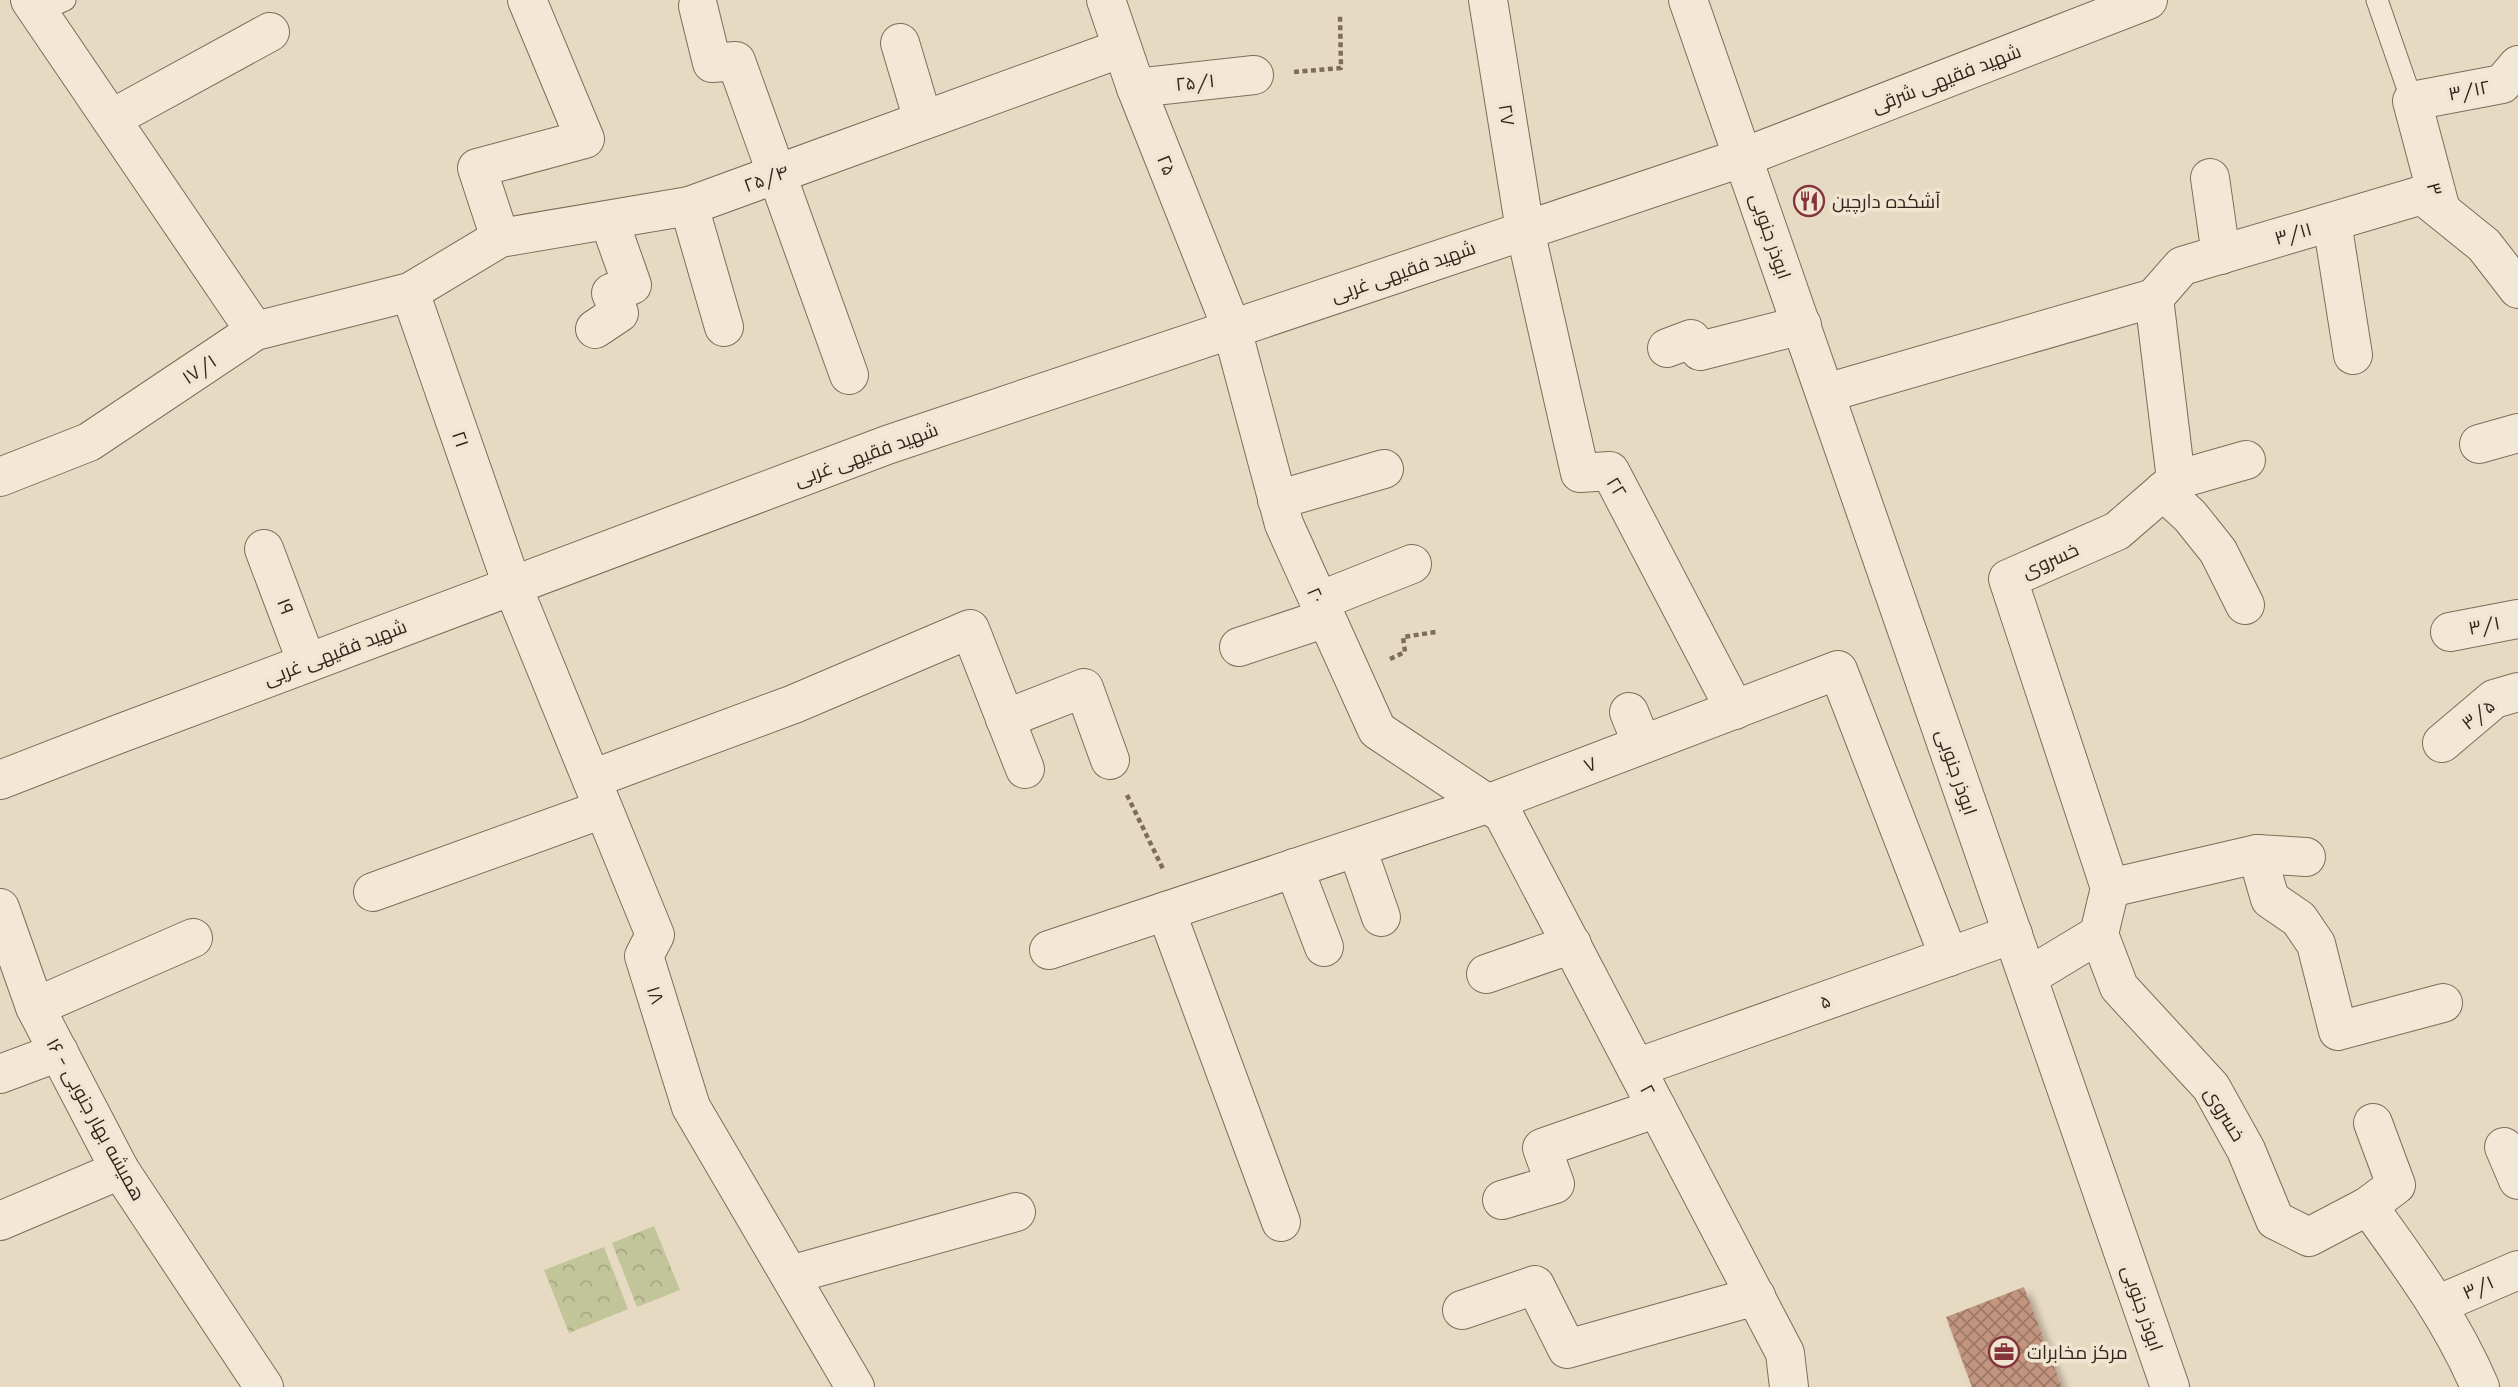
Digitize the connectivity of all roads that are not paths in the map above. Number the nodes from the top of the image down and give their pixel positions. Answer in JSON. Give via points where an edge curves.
{"nodes":[{"id":1,"x":527,"y":0,"type":"edge"},
{"id":2,"x":1106,"y":0,"type":"edge"},
{"id":3,"x":1488,"y":0,"type":"edge"},
{"id":4,"x":1688,"y":0,"type":"edge"},
{"id":5,"x":2148,"y":0,"type":"edge"},
{"id":6,"x":2377,"y":0,"type":"edge"},
{"id":7,"x":44,"y":4,"type":"edge"},
{"id":8,"x":698,"y":6,"type":"dead end"},
{"id":9,"x":2103,"y":8,"type":"edge"},
{"id":10,"x":270,"y":32,"type":"dead end"},
{"id":11,"x":900,"y":43,"type":"dead end"},
{"id":12,"x":1122,"y":48,"type":"junction"},
{"id":13,"x":2518,"y":65,"type":"edge"},
{"id":14,"x":1254,"y":75,"type":"road end"},
{"id":15,"x":1136,"y":88,"type":"junction"},
{"id":16,"x":2412,"y":101,"type":"junction"},
{"id":17,"x":111,"y":120,"type":"junction"},
{"id":18,"x":923,"y":121,"type":"junction"},
{"id":19,"x":1744,"y":157,"type":"junction"},
{"id":20,"x":778,"y":174,"type":"junction"},
{"id":21,"x":2210,"y":178,"type":"dead end"},
{"id":22,"x":689,"y":206,"type":"junction"},
{"id":23,"x":2441,"y":210,"type":"junction"},
{"id":24,"x":608,"y":220,"type":"junction"},
{"id":25,"x":2332,"y":222,"type":"junction"},
{"id":26,"x":1525,"y":230,"type":"junction"},
{"id":27,"x":500,"y":238,"type":"junction"},
{"id":28,"x":2221,"y":255,"type":"junction"},
{"id":29,"x":2511,"y":268,"type":"edge"},
{"id":30,"x":410,"y":292,"type":"junction"},
{"id":31,"x":2154,"y":298,"type":"junction"},
{"id":32,"x":1802,"y":325,"type":"junction"},
{"id":33,"x":724,"y":327,"type":"dead end"},
{"id":34,"x":595,"y":329,"type":"dead end"},
{"id":35,"x":1232,"y":329,"type":"junction"},
{"id":36,"x":255,"y":331,"type":"junction"},
{"id":37,"x":1667,"y":348,"type":"dead end"},
{"id":38,"x":2353,"y":355,"type":"dead end"},
{"id":39,"x":849,"y":375,"type":"dead end"},
{"id":40,"x":1826,"y":393,"type":"junction"},
{"id":41,"x":2518,"y":433,"type":"edge"},
{"id":42,"x":2479,"y":444,"type":"dead end"},
{"id":43,"x":2246,"y":460,"type":"dead end"},
{"id":44,"x":1384,"y":469,"type":"dead end"},
{"id":45,"x":0,"y":477,"type":"edge"},
{"id":46,"x":2169,"y":485,"type":"junction"},
{"id":47,"x":1278,"y":500,"type":"junction"},
{"id":48,"x":264,"y":549,"type":"dead end"},
{"id":49,"x":1412,"y":564,"type":"dead end"},
{"id":50,"x":512,"y":585,"type":"junction"},
{"id":51,"x":2245,"y":605,"type":"dead end"},
{"id":52,"x":1322,"y":610,"type":"junction"},
{"id":53,"x":2518,"y":619,"type":"edge"},
{"id":54,"x":2450,"y":632,"type":"dead end"},
{"id":55,"x":1239,"y":647,"type":"dead end"},
{"id":56,"x":307,"y":663,"type":"junction"},
{"id":57,"x":2518,"y":692,"type":"edge"},
{"id":58,"x":1735,"y":710,"type":"junction"},
{"id":59,"x":1005,"y":719,"type":"junction"},
{"id":60,"x":2442,"y":744,"type":"dead end"},
{"id":61,"x":1110,"y":760,"type":"road end"},
{"id":62,"x":1025,"y":769,"type":"dead end"},
{"id":63,"x":0,"y":780,"type":"edge"},
{"id":64,"x":598,"y":794,"type":"junction"},
{"id":65,"x":1487,"y":804,"type":"junction"},
{"id":66,"x":1357,"y":848,"type":"junction"},
{"id":67,"x":2257,"y":854,"type":"junction"},
{"id":68,"x":2306,"y":857,"type":"dead end"},
{"id":69,"x":1294,"y":868,"type":"junction"},
{"id":70,"x":2110,"y":888,"type":"junction"},
{"id":71,"x":373,"y":892,"type":"dead end"},
{"id":72,"x":0,"y":908,"type":"edge"},
{"id":73,"x":1174,"y":909,"type":"junction"},
{"id":74,"x":1381,"y":917,"type":"dead end"},
{"id":75,"x":2013,"y":934,"type":"junction"},
{"id":76,"x":2099,"y":934,"type":"junction"},
{"id":77,"x":193,"y":938,"type":"dead end"},
{"id":78,"x":1572,"y":944,"type":"junction"},
{"id":79,"x":1324,"y":947,"type":"dead end"},
{"id":80,"x":1049,"y":950,"type":"dead end"},
{"id":81,"x":1950,"y":957,"type":"junction"},
{"id":82,"x":1486,"y":974,"type":"dead end"},
{"id":83,"x":2028,"y":977,"type":"junction"},
{"id":84,"x":2443,"y":1003,"type":"dead end"},
{"id":85,"x":35,"y":1007,"type":"junction"},
{"id":86,"x":59,"y":1052,"type":"junction"},
{"id":87,"x":1636,"y":1068,"type":"junction"},
{"id":88,"x":0,"y":1074,"type":"edge"},
{"id":89,"x":1657,"y":1108,"type":"junction"},
{"id":90,"x":2373,"y":1123,"type":"dead end"},
{"id":91,"x":120,"y":1170,"type":"junction"},
{"id":92,"x":1502,"y":1200,"type":"dead end"},
{"id":93,"x":2368,"y":1206,"type":"junction"},
{"id":94,"x":1016,"y":1212,"type":"dead end"},
{"id":95,"x":0,"y":1221,"type":"edge"},
{"id":96,"x":1281,"y":1222,"type":"dead end"},
{"id":97,"x":2518,"y":1269,"type":"edge"},
{"id":98,"x":790,"y":1275,"type":"junction"},
{"id":99,"x":1756,"y":1296,"type":"junction"},
{"id":100,"x":2437,"y":1305,"type":"junction"},
{"id":101,"x":1462,"y":1310,"type":"dead end"},
{"id":102,"x":264,"y":1387,"type":"edge"},
{"id":103,"x":855,"y":1387,"type":"edge"},
{"id":104,"x":1789,"y":1387,"type":"edge"},
{"id":105,"x":2170,"y":1387,"type":"edge"},
{"id":106,"x":2480,"y":1387,"type":"edge"}],
"edges":[{"from":1,"to":27,"type":"street","via":[[585,139],[477,168]]},
{"from":2,"to":12,"type":"street","name":"۲۵"},
{"from":3,"to":26,"type":"street","name":"۲۷"},
{"from":4,"to":19,"type":"street","name":"ابوذر جنوبی"},
{"from":5,"to":9,"type":"street","name":"شهید فقیهی شرقی"},
{"from":6,"to":16,"type":"lane"},
{"from":7,"to":17,"type":"street"},
{"from":8,"to":20,"type":"street","via":[[712,63],[736,61]]},
{"from":9,"to":19,"type":"street","name":"شهید فقیهی شرقی"},
{"from":10,"to":17,"type":"street"},
{"from":11,"to":18,"type":"street"},
{"from":12,"to":15,"type":"street","name":"۲۵"},
{"from":12,"to":18,"type":"street","name":"۲۵/۴"},
{"from":13,"to":16,"type":"street","name":"۳/۱۲","via":[[2502,84]]},
{"from":14,"to":15,"type":"street","name":"۲۵/۱"},
{"from":15,"to":35,"type":"street","name":"۲۵"},
{"from":16,"to":23,"type":"street","name":"۳"},
{"from":17,"to":36,"type":"street"},
{"from":18,"to":20,"type":"street","name":"۲۵/۴"},
{"from":19,"to":26,"type":"street","name":"شهید فقیهی غربی"},
{"from":19,"to":32,"type":"street","name":"ابوذر جنوبی"},
{"from":20,"to":22,"type":"street","name":"۲۵/۴"},
{"from":20,"to":39,"type":"street"},
{"from":21,"to":28,"type":"street"},
{"from":22,"to":24,"type":"street","name":"۲۵/۴"},
{"from":22,"to":33,"type":"street"},
{"from":23,"to":25,"type":"street","name":"۳/۱۱","via":[[2422,195]]},
{"from":23,"to":29,"type":"street","name":"۳"},
{"from":24,"to":27,"type":"street","name":"۲۵/۴"},
{"from":24,"to":34,"type":"street","via":[[632,285],[611,293],[619,313]]},
{"from":25,"to":28,"type":"street","name":"۳/۱۱"},
{"from":25,"to":38,"type":"street"},
{"from":26,"to":35,"type":"street","name":"شهید فقیهی غربی"},
{"from":26,"to":58,"type":"street","name":"۲۲","via":[[1580,473],[1610,471]]},
{"from":27,"to":30,"type":"street","name":"۲۵/۴"},
{"from":28,"to":31,"type":"street","name":"۳/۱۱","via":[[2182,267]]},
{"from":30,"to":36,"type":"street","name":"۱۷/۱"},
{"from":30,"to":50,"type":"street","name":"۲۱"},
{"from":31,"to":40,"type":"street"},
{"from":31,"to":46,"type":"street"},
{"from":32,"to":37,"type":"street","via":[[1700,351],[1691,340]]},
{"from":32,"to":40,"type":"street","name":"ابوذر جنوبی"},
{"from":35,"to":47,"type":"street","name":"۲۰"},
{"from":35,"to":50,"type":"street","name":"شهید فقیهی غربی","via":[[887,445]]},
{"from":36,"to":45,"type":"street","name":"۱۷/۱","via":[[89,442]]},
{"from":40,"to":75,"type":"street","name":"ابوذر جنوبی"},
{"from":41,"to":42,"type":"street"},
{"from":43,"to":46,"type":"street"},
{"from":44,"to":47,"type":"street"},
{"from":46,"to":51,"type":"street","via":[[2218,551]]},
{"from":46,"to":70,"type":"street","name":"خسروی","via":[[2118,531],[2008,579]]},
{"from":47,"to":52,"type":"street","name":"۲۰"},
{"from":48,"to":56,"type":"street","name":"۱۹"},
{"from":49,"to":52,"type":"street"},
{"from":50,"to":56,"type":"street","name":"شهید فقیهی غربی"},
{"from":50,"to":64,"type":"street","name":"۱۸"},
{"from":52,"to":55,"type":"street"},
{"from":52,"to":65,"type":"street","name":"۲۰","via":[[1377,730]]},
{"from":53,"to":54,"type":"street","name":"۳/۱"},
{"from":56,"to":63,"type":"street","name":"شهید فقیهی غربی"},
{"from":57,"to":60,"type":"street","name":"۳/۵","via":[[2494,699]]},
{"from":58,"to":65,"type":"street","name":"۷","via":[[1635,728]]},
{"from":58,"to":81,"type":"street","name":"۷","via":[[1838,670]]},
{"from":59,"to":61,"type":"street","via":[[1084,688]]},
{"from":59,"to":62,"type":"street"},
{"from":59,"to":64,"type":"street","via":[[970,629]]},
{"from":64,"to":71,"type":"street"},
{"from":64,"to":98,"type":"street","name":"۱۸","via":[[655,935],[644,956],[691,1107]]},
{"from":65,"to":66,"type":"street","name":"۷"},
{"from":65,"to":78,"type":"street","name":"۲","via":[[1503,814]]},
{"from":66,"to":69,"type":"street","name":"۷"},
{"from":66,"to":74,"type":"street"},
{"from":67,"to":68,"type":"street"},
{"from":67,"to":70,"type":"street"},
{"from":67,"to":84,"type":"street","via":[[2270,899],[2299,919],[2316,944],[2338,1031]]},
{"from":69,"to":73,"type":"street","name":"۷"},
{"from":69,"to":79,"type":"street"},
{"from":70,"to":76,"type":"street"},
{"from":72,"to":85,"type":"street","name":"همیشه بهار جنوبی - ۱۶"},
{"from":73,"to":80,"type":"street","name":"۷"},
{"from":73,"to":96,"type":"street"},
{"from":75,"to":81,"type":"street","name":"۵"},
{"from":75,"to":83,"type":"street","name":"ابوذر جنوبی"},
{"from":76,"to":83,"type":"street"},
{"from":76,"to":93,"type":"street","name":"خسروی","via":[[2119,987],[2211,1087],[2246,1150],[2275,1220],[2309,1237]]},
{"from":77,"to":85,"type":"street"},
{"from":78,"to":82,"type":"street"},
{"from":78,"to":87,"type":"street","name":"۲"},
{"from":81,"to":87,"type":"street","name":"۵"},
{"from":83,"to":105,"type":"street","name":"ابوذر جنوبی"},
{"from":85,"to":86,"type":"street","name":"همیشه بهار جنوبی - ۱۶"},
{"from":86,"to":88,"type":"street"},
{"from":86,"to":91,"type":"street","name":"همیشه بهار جنوبی - ۱۶"},
{"from":87,"to":89,"type":"street","name":"۲"},
{"from":89,"to":92,"type":"street","via":[[1542,1148],[1555,1184]]},
{"from":89,"to":99,"type":"street","name":"۲"},
{"from":90,"to":93,"type":"street","name":"خسروی","via":[[2396,1185]]},
{"from":91,"to":95,"type":"street"},
{"from":91,"to":102,"type":"street","name":"همیشه بهار جنوبی - ۱۶"},
{"from":93,"to":100,"type":"street"},
{"from":94,"to":98,"type":"street"},
{"from":97,"to":100,"type":"street","name":"۳/۱"},
{"from":98,"to":103,"type":"street","name":"۱۸"},
{"from":99,"to":101,"type":"street","via":[[1567,1349],[1535,1285]]},
{"from":99,"to":104,"type":"street","name":"۲","via":[[1785,1353]]},
{"from":100,"to":106,"type":"street"}]}
